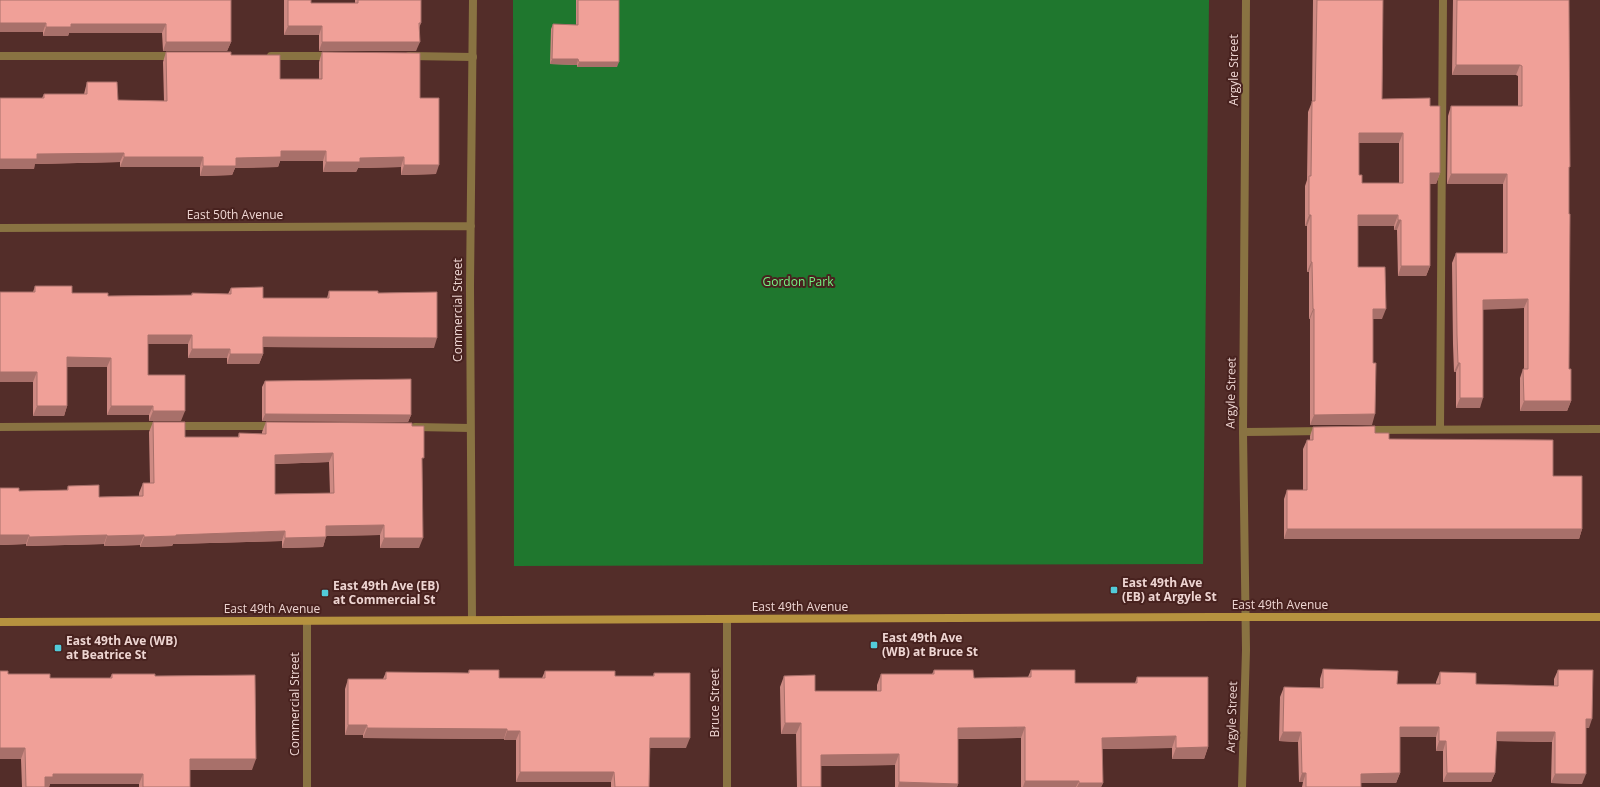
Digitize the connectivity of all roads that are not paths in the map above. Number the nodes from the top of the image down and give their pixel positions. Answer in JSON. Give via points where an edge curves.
{"nodes":[{"id":1,"x":474,"y":0,"type":"edge"},
{"id":2,"x":1246,"y":0,"type":"edge"},
{"id":3,"x":1443,"y":0,"type":"edge"},
{"id":4,"x":0,"y":56,"type":"edge"},
{"id":5,"x":181,"y":56,"type":"edge"},
{"id":6,"x":260,"y":56,"type":"edge"},
{"id":7,"x":339,"y":56,"type":"edge"},
{"id":8,"x":402,"y":56,"type":"edge"},
{"id":9,"x":473,"y":57,"type":"junction"},
{"id":10,"x":470,"y":226,"type":"junction"},
{"id":11,"x":0,"y":228,"type":"edge"},
{"id":12,"x":286,"y":426,"type":"edge"},
{"id":13,"x":0,"y":427,"type":"edge"},
{"id":14,"x":406,"y":427,"type":"edge"},
{"id":15,"x":470,"y":428,"type":"junction"},
{"id":16,"x":1440,"y":429,"type":"junction"},
{"id":17,"x":1600,"y":429,"type":"edge"},
{"id":18,"x":1354,"y":430,"type":"edge"},
{"id":19,"x":1331,"y":431,"type":"edge"},
{"id":20,"x":1243,"y":432,"type":"junction"},
{"id":21,"x":1245,"y":617,"type":"junction"},
{"id":22,"x":1600,"y":617,"type":"edge"},
{"id":23,"x":727,"y":619,"type":"junction"},
{"id":24,"x":472,"y":620,"type":"junction"},
{"id":25,"x":308,"y":621,"type":"junction"},
{"id":26,"x":0,"y":622,"type":"edge"},
{"id":27,"x":307,"y":787,"type":"edge"},
{"id":28,"x":727,"y":787,"type":"edge"},
{"id":29,"x":1242,"y":787,"type":"edge"}],
"edges":[{"from":1,"to":9,"type":"street","name":"Commercial Street"},
{"from":2,"to":20,"type":"street","name":"Argyle Street"},
{"from":3,"to":16,"type":"street"},
{"from":4,"to":5,"type":"street"},
{"from":6,"to":7,"type":"street"},
{"from":8,"to":9,"type":"street"},
{"from":9,"to":10,"type":"street","name":"Commercial Street"},
{"from":10,"to":11,"type":"street","name":"East 50th Avenue"},
{"from":10,"to":15,"type":"street","name":"Commercial Street"},
{"from":12,"to":13,"type":"street"},
{"from":14,"to":15,"type":"street"},
{"from":15,"to":24,"type":"street","name":"Commercial Street"},
{"from":16,"to":17,"type":"street"},
{"from":16,"to":18,"type":"street"},
{"from":19,"to":20,"type":"street"},
{"from":20,"to":21,"type":"street","name":"Argyle Street"},
{"from":21,"to":22,"type":"street","name":"East 49th Avenue"},
{"from":21,"to":23,"type":"street","name":"East 49th Avenue"},
{"from":21,"to":29,"type":"street","name":"Argyle Street"},
{"from":23,"to":24,"type":"street","name":"East 49th Avenue"},
{"from":23,"to":28,"type":"street","name":"Bruce Street"},
{"from":24,"to":25,"type":"street","name":"East 49th Avenue"},
{"from":25,"to":26,"type":"street","name":"East 49th Avenue"},
{"from":25,"to":27,"type":"street","name":"Commercial Street"}]}
